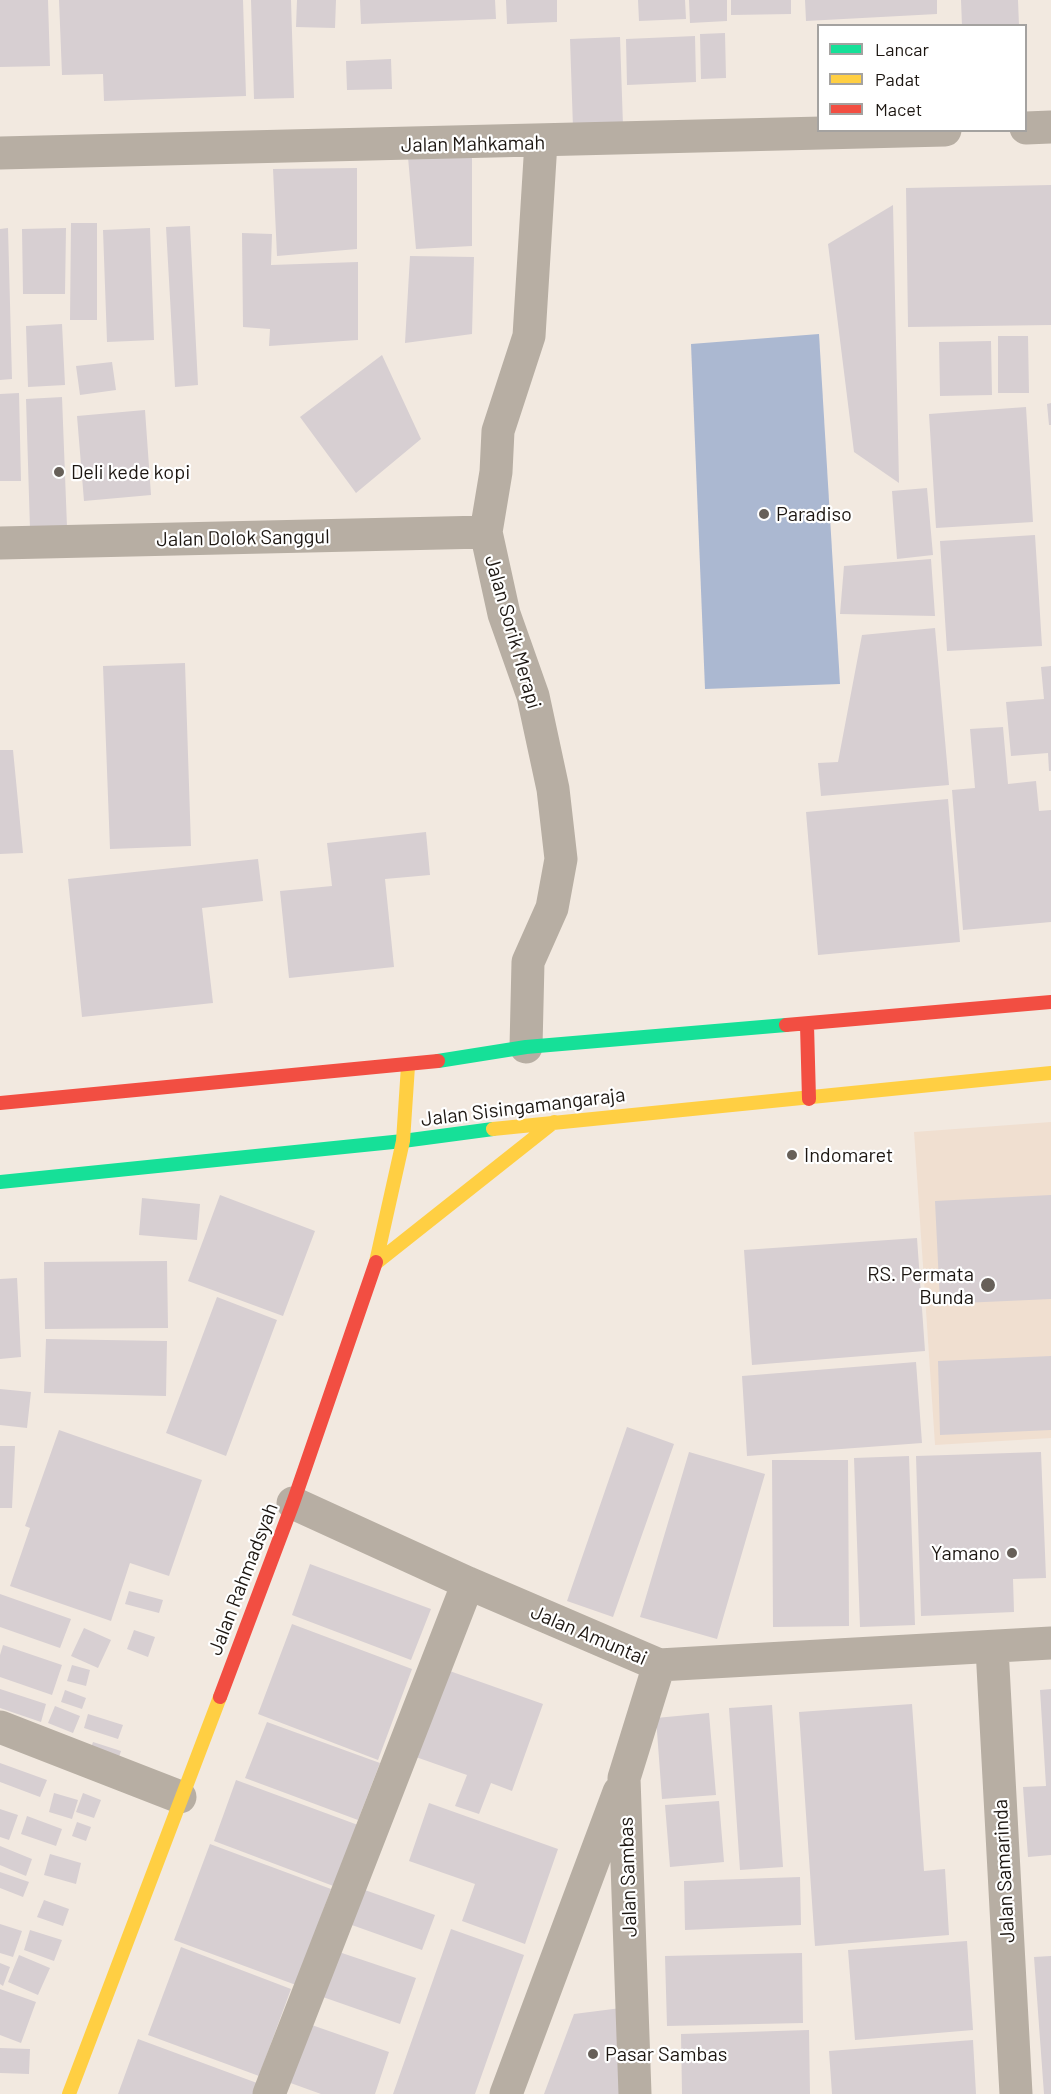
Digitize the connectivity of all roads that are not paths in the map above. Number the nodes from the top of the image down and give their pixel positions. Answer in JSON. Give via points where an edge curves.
{"nodes":[{"id":1,"x":1051,"y":127,"type":"edge"},
{"id":2,"x":1027,"y":128,"type":"edge"},
{"id":3,"x":878,"y":132,"type":"edge"},
{"id":4,"x":541,"y":142,"type":"junction"},
{"id":5,"x":0,"y":153,"type":"edge"},
{"id":6,"x":486,"y":532,"type":"junction"},
{"id":7,"x":0,"y":543,"type":"edge"},
{"id":8,"x":1051,"y":1002,"type":"edge"},
{"id":9,"x":807,"y":1025,"type":"junction"},
{"id":10,"x":526,"y":1047,"type":"junction"},
{"id":11,"x":408,"y":1066,"type":"junction"},
{"id":12,"x":1051,"y":1073,"type":"edge"},
{"id":13,"x":809,"y":1099,"type":"junction"},
{"id":14,"x":0,"y":1103,"type":"edge"},
{"id":15,"x":555,"y":1121,"type":"junction"},
{"id":16,"x":403,"y":1141,"type":"junction"},
{"id":17,"x":0,"y":1182,"type":"edge"},
{"id":18,"x":376,"y":1263,"type":"junction"},
{"id":19,"x":293,"y":1503,"type":"junction"},
{"id":20,"x":468,"y":1583,"type":"junction"},
{"id":21,"x":1051,"y":1643,"type":"edge"},
{"id":22,"x":992,"y":1648,"type":"junction"},
{"id":23,"x":659,"y":1665,"type":"junction"},
{"id":24,"x":0,"y":1727,"type":"edge"},
{"id":25,"x":624,"y":1778,"type":"junction"},
{"id":26,"x":180,"y":1797,"type":"junction"},
{"id":27,"x":69,"y":2094,"type":"edge"},
{"id":28,"x":269,"y":2094,"type":"edge"},
{"id":29,"x":506,"y":2094,"type":"edge"},
{"id":30,"x":635,"y":2094,"type":"edge"},
{"id":31,"x":1016,"y":2094,"type":"edge"}],
"edges":[{"from":1,"to":2,"type":"street"},
{"from":3,"to":4,"type":"street","name":"Jalan Mahkamah"},
{"from":4,"to":5,"type":"street","name":"Jalan Mahkamah"},
{"from":4,"to":6,"type":"street","name":"Jalan Sorik Merapi","via":[[529,336],[498,431]]},
{"from":6,"to":7,"type":"street","name":"Jalan Dolok Sanggul"},
{"from":6,"to":10,"type":"street","name":"Jalan Sorik Merapi","via":[[504,614],[533,696],[553,789],[561,859],[552,908],[528,962]]},
{"from":8,"to":9,"type":"main road"},
{"from":9,"to":10,"type":"main road"},
{"from":9,"to":13,"type":"main road"},
{"from":10,"to":11,"type":"main road"},
{"from":11,"to":14,"type":"main road"},
{"from":11,"to":16,"type":"main road","name":"Jalan Rahmadsyah"},
{"from":12,"to":13,"type":"main road","name":"Jalan Sisingamangaraja"},
{"from":13,"to":15,"type":"main road","name":"Jalan Sisingamangaraja"},
{"from":15,"to":16,"type":"main road","name":"Jalan Sisingamangaraja"},
{"from":15,"to":18,"type":"main road"},
{"from":16,"to":17,"type":"main road","name":"Jalan Sisingamangaraja"},
{"from":16,"to":18,"type":"main road","name":"Jalan Rahmadsyah"},
{"from":18,"to":19,"type":"main road","name":"Jalan Rahmadsyah"},
{"from":19,"to":20,"type":"street","name":"Jalan Amuntai"},
{"from":19,"to":26,"type":"main road","name":"Jalan Rahmadsyah"},
{"from":20,"to":23,"type":"street","name":"Jalan Amuntai"},
{"from":20,"to":28,"type":"street"},
{"from":21,"to":22,"type":"street","name":"Jalan Amuntai"},
{"from":22,"to":23,"type":"street","name":"Jalan Amuntai"},
{"from":22,"to":31,"type":"street","name":"Jalan Samarinda"},
{"from":23,"to":25,"type":"street","name":"Jalan Sambas"},
{"from":24,"to":26,"type":"street"},
{"from":25,"to":29,"type":"street"},
{"from":25,"to":30,"type":"street","name":"Jalan Sambas"},
{"from":26,"to":27,"type":"main road","name":"Jalan Rahmadsyah"}]}
